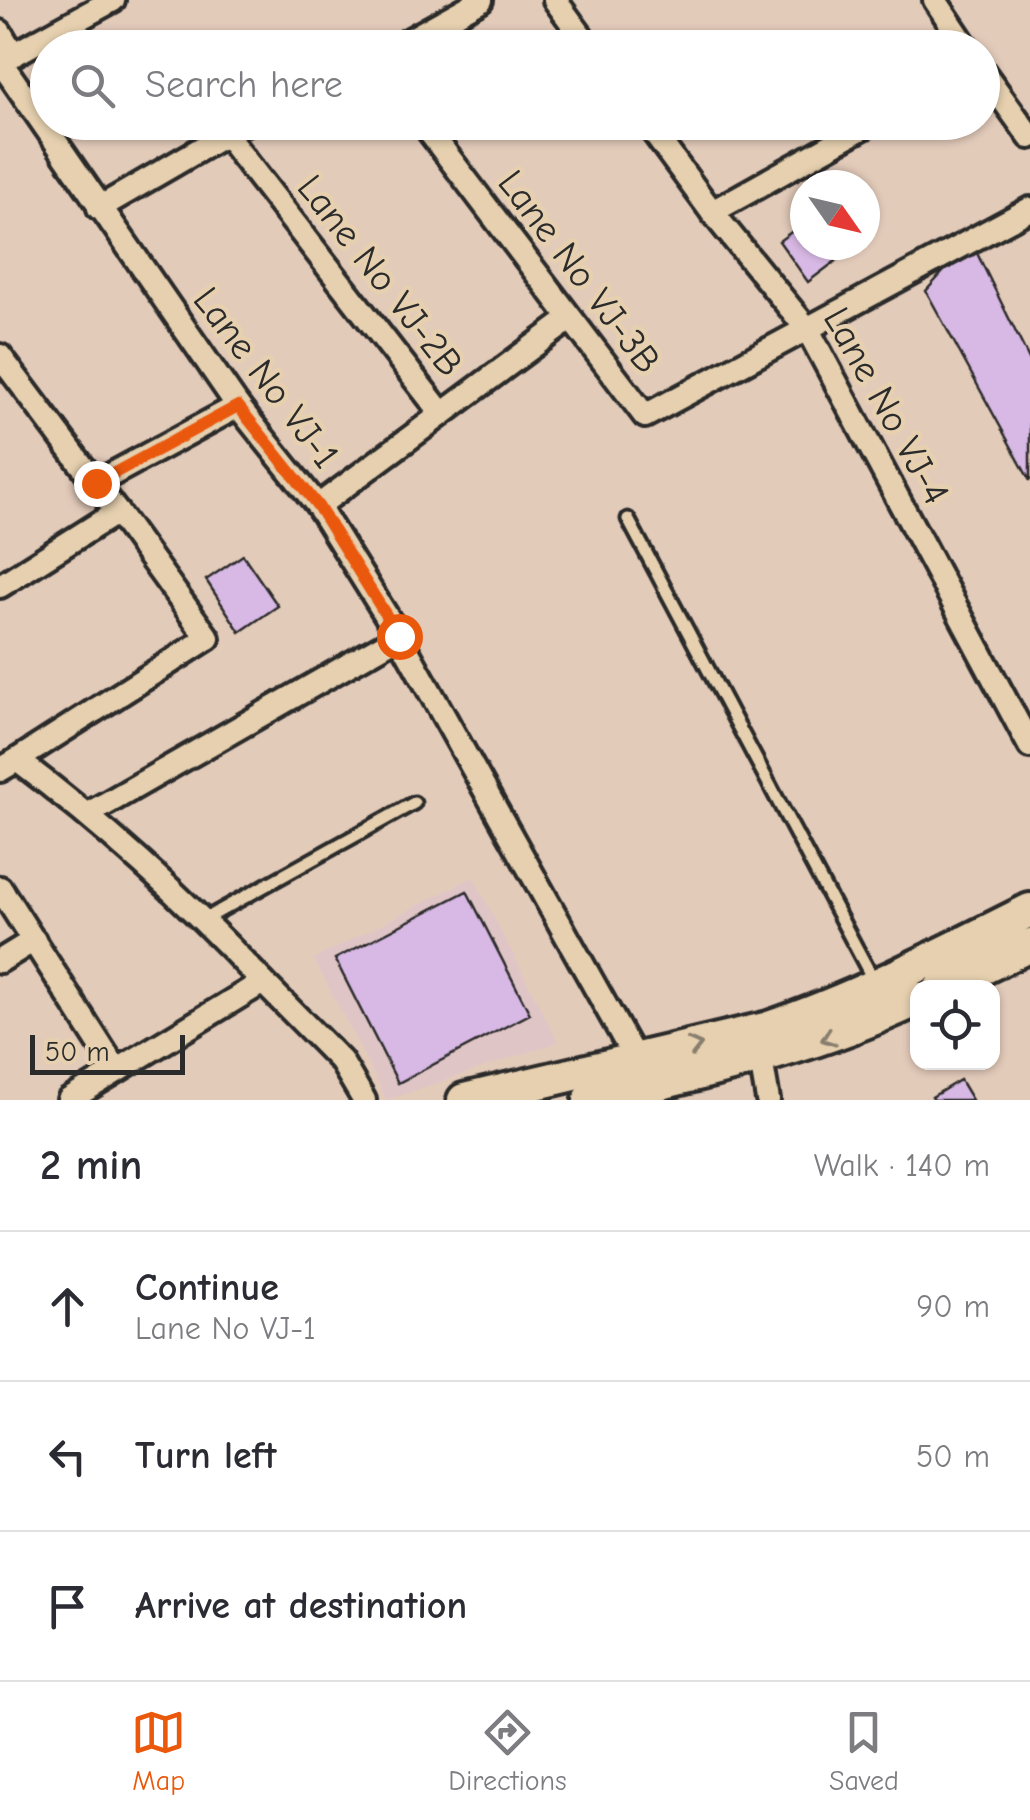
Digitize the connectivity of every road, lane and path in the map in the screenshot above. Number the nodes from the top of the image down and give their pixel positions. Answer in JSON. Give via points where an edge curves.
{"nodes":[{"id":1,"x":113,"y":0,"type":"edge"},
{"id":2,"x":481,"y":0,"type":"edge"},
{"id":3,"x":555,"y":0,"type":"edge"},
{"id":4,"x":935,"y":0,"type":"edge"},
{"id":5,"x":58,"y":30,"type":"edge"},
{"id":6,"x":427,"y":30,"type":"edge"},
{"id":7,"x":577,"y":30,"type":"edge"},
{"id":8,"x":955,"y":30,"type":"edge"},
{"id":9,"x":0,"y":32,"type":"edge"},
{"id":10,"x":30,"y":45,"type":"edge"},
{"id":11,"x":4,"y":59,"type":"edge"},
{"id":12,"x":1000,"y":95,"type":"edge"},
{"id":13,"x":30,"y":100,"type":"edge"},
{"id":14,"x":1030,"y":137,"type":"edge"},
{"id":15,"x":56,"y":140,"type":"edge"},
{"id":16,"x":216,"y":140,"type":"edge"},
{"id":17,"x":231,"y":140,"type":"edge"},
{"id":18,"x":436,"y":140,"type":"edge"},
{"id":19,"x":659,"y":140,"type":"edge"},
{"id":20,"x":841,"y":140,"type":"edge"},
{"id":21,"x":99,"y":208,"type":"junction"},
{"id":22,"x":1030,"y":209,"type":"edge"},
{"id":23,"x":712,"y":212,"type":"junction"},
{"id":24,"x":570,"y":319,"type":"junction"},
{"id":25,"x":808,"y":330,"type":"junction"},
{"id":26,"x":0,"y":356,"type":"edge"},
{"id":27,"x":10,"y":388,"type":"edge"},
{"id":28,"x":238,"y":406,"type":"junction"},
{"id":29,"x":442,"y":414,"type":"junction"},
{"id":30,"x":96,"y":483,"type":"junction"},
{"id":31,"x":318,"y":506,"type":"junction"},
{"id":32,"x":117,"y":512,"type":"junction"},
{"id":33,"x":628,"y":519,"type":"dead end"},
{"id":34,"x":0,"y":586,"type":"edge"},
{"id":35,"x":399,"y":636,"type":"junction"},
{"id":36,"x":1030,"y":746,"type":"edge"},
{"id":37,"x":8,"y":765,"type":"edge"},
{"id":38,"x":414,"y":804,"type":"dead end"},
{"id":39,"x":88,"y":814,"type":"junction"},
{"id":40,"x":0,"y":888,"type":"edge"},
{"id":41,"x":1030,"y":910,"type":"edge"},
{"id":42,"x":204,"y":919,"type":"junction"},
{"id":43,"x":34,"y":940,"type":"junction"},
{"id":44,"x":1030,"y":945,"type":"edge"},
{"id":45,"x":0,"y":961,"type":"edge"},
{"id":46,"x":958,"y":980,"type":"edge"},
{"id":47,"x":264,"y":982,"type":"junction"},
{"id":48,"x":876,"y":986,"type":"junction"},
{"id":49,"x":910,"y":1003,"type":"edge"},
{"id":50,"x":761,"y":1059,"type":"junction"},
{"id":51,"x":636,"y":1060,"type":"junction"},
{"id":52,"x":116,"y":1070,"type":"junction"},
{"id":53,"x":69,"y":1100,"type":"edge"},
{"id":54,"x":364,"y":1100,"type":"edge"},
{"id":55,"x":464,"y":1100,"type":"edge"},
{"id":56,"x":590,"y":1100,"type":"edge"},
{"id":57,"x":768,"y":1100,"type":"edge"}],
"edges":[{"from":1,"to":5,"type":"street"},
{"from":2,"to":6,"type":"street"},
{"from":3,"to":7,"type":"street"},
{"from":4,"to":8,"type":"street"},
{"from":9,"to":11,"type":"street","name":"Lane No VJ-1"},
{"from":10,"to":11,"type":"street"},
{"from":11,"to":13,"type":"street","name":"Lane No VJ-1"},
{"from":12,"to":14,"type":"street"},
{"from":15,"to":21,"type":"street","name":"Lane No VJ-1"},
{"from":16,"to":21,"type":"street"},
{"from":17,"to":29,"type":"street","name":"Lane No VJ-2B"},
{"from":18,"to":24,"type":"street","name":"Lane No VJ-3B"},
{"from":19,"to":23,"type":"street","name":"Lane No VJ-4"},
{"from":20,"to":23,"type":"street"},
{"from":21,"to":28,"type":"street","name":"Lane No VJ-1"},
{"from":22,"to":25,"type":"street"},
{"from":23,"to":25,"type":"street","name":"Lane No VJ-4"},
{"from":24,"to":25,"type":"street","name":"Lane No VJ-3B","via":[[645,416]]},
{"from":24,"to":29,"type":"street"},
{"from":25,"to":36,"type":"street","name":"Lane No VJ-4"},
{"from":26,"to":27,"type":"street"},
{"from":27,"to":30,"type":"street"},
{"from":28,"to":30,"type":"street"},
{"from":28,"to":31,"type":"street","name":"Lane No VJ-1"},
{"from":29,"to":31,"type":"street"},
{"from":30,"to":32,"type":"street"},
{"from":31,"to":35,"type":"street","name":"Lane No VJ-1"},
{"from":32,"to":34,"type":"street"},
{"from":32,"to":37,"type":"street","via":[[208,638]]},
{"from":33,"to":48,"type":"lane"},
{"from":35,"to":39,"type":"street"},
{"from":35,"to":51,"type":"street","name":"Lane No VJ-1"},
{"from":37,"to":39,"type":"street"},
{"from":38,"to":42,"type":"lane"},
{"from":39,"to":42,"type":"street"},
{"from":40,"to":43,"type":"street"},
{"from":41,"to":48,"type":"main road"},
{"from":42,"to":47,"type":"street"},
{"from":43,"to":45,"type":"street"},
{"from":43,"to":52,"type":"street"},
{"from":44,"to":46,"type":"main road"},
{"from":47,"to":52,"type":"street"},
{"from":47,"to":54,"type":"street","via":[[341,1061]]},
{"from":51,"to":48,"type":"main road","one_way":true,"via":[[769,1028]]},
{"from":49,"to":50,"type":"main road","one_way":true},
{"from":50,"to":56,"type":"main road"},
{"from":50,"to":57,"type":"street"},
{"from":51,"to":55,"type":"main road"},
{"from":52,"to":53,"type":"street"}]}
